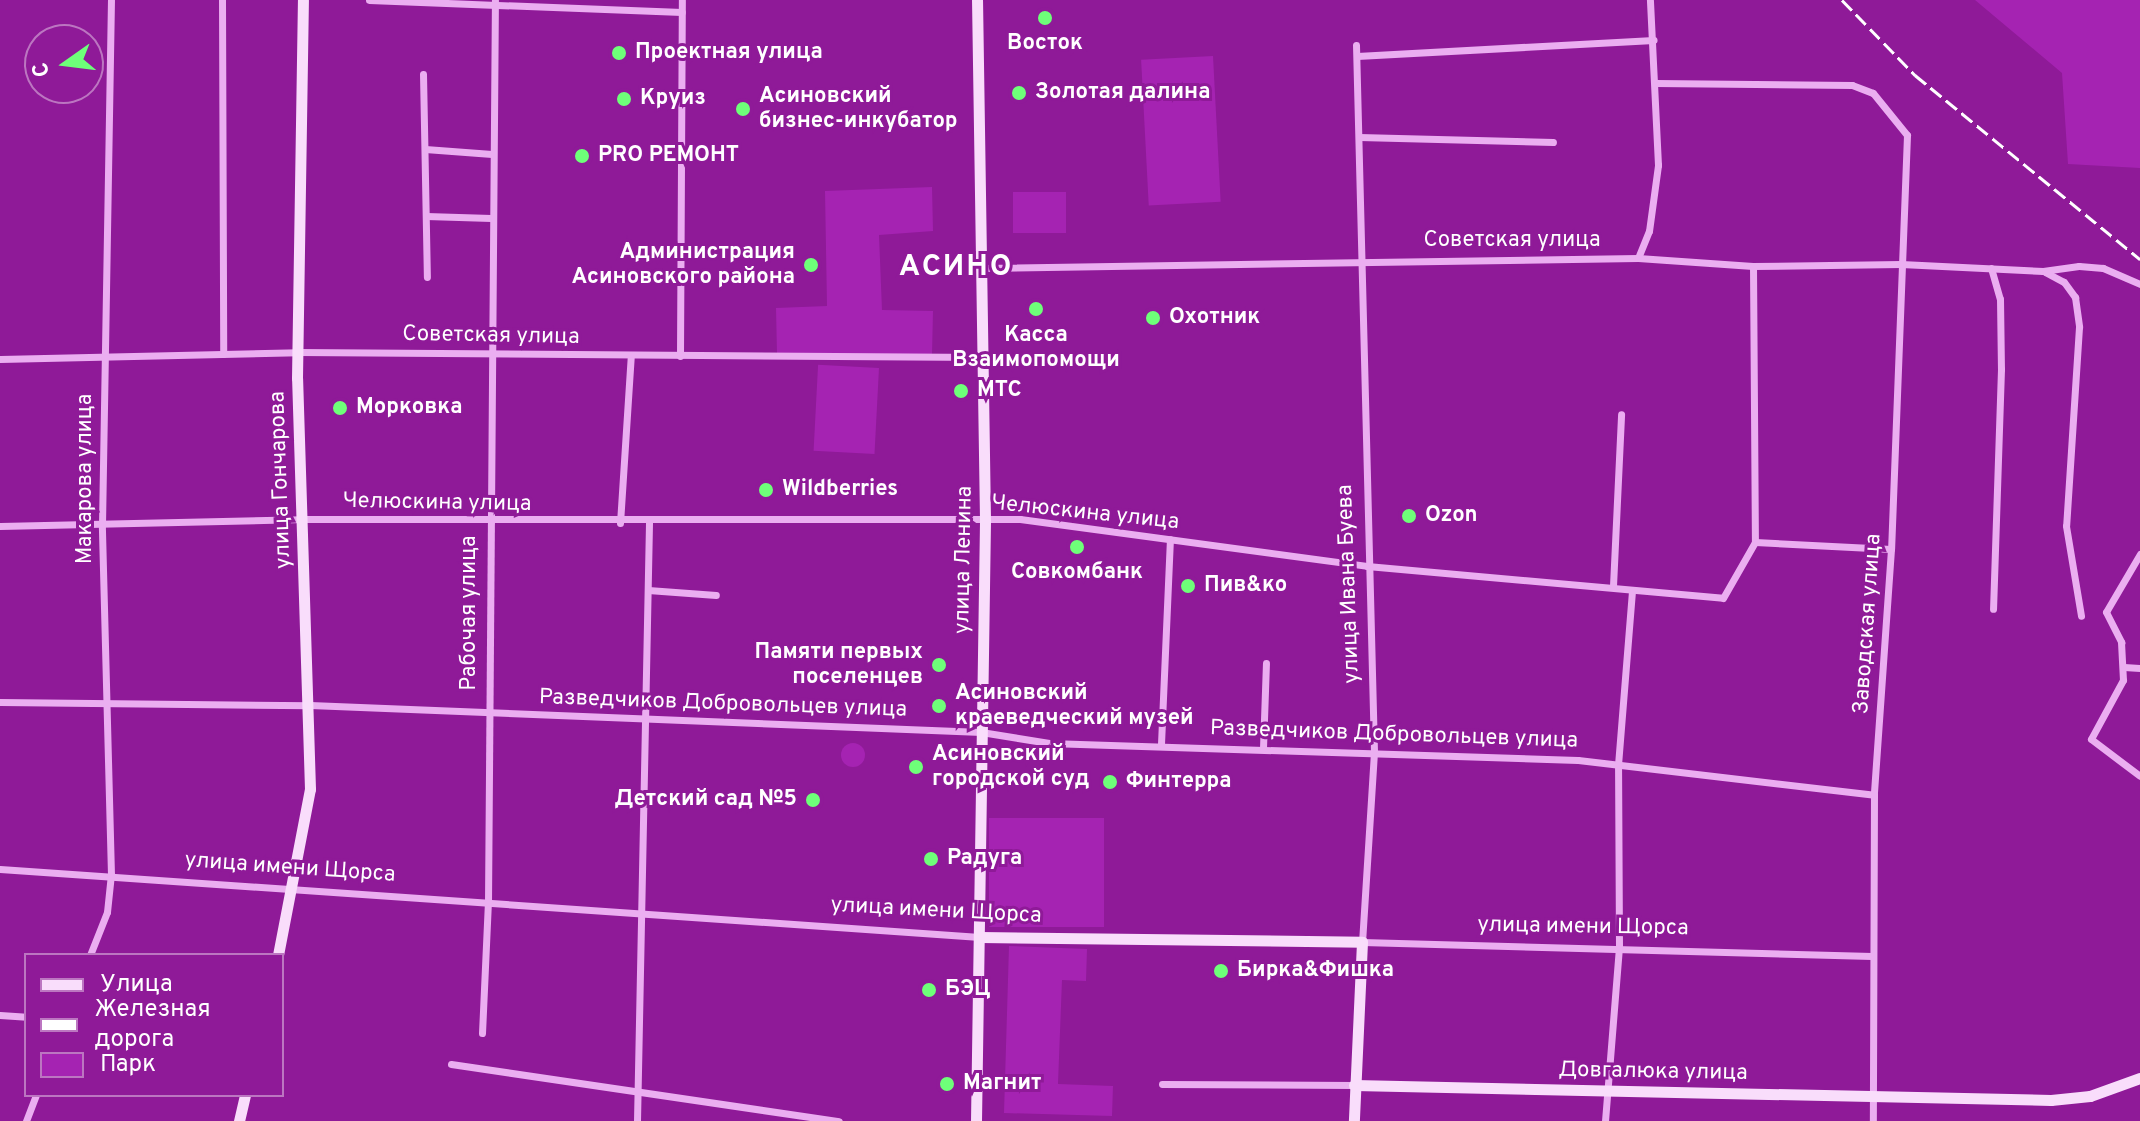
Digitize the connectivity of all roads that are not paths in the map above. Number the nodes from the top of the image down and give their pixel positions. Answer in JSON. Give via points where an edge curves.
{"nodes":[{"id":1,"x":111,"y":0,"type":"edge"},
{"id":2,"x":222,"y":0,"type":"edge"},
{"id":3,"x":303,"y":0,"type":"edge"},
{"id":4,"x":369,"y":0,"type":"edge"},
{"id":5,"x":682,"y":0,"type":"edge"},
{"id":6,"x":977,"y":0,"type":"edge"},
{"id":7,"x":1650,"y":0,"type":"edge"},
{"id":8,"x":494,"y":3,"type":"edge"},
{"id":9,"x":682,"y":12,"type":"junction"},
{"id":10,"x":1654,"y":40,"type":"junction"},
{"id":11,"x":1356,"y":45,"type":"dead end"},
{"id":12,"x":1357,"y":56,"type":"junction"},
{"id":13,"x":423,"y":74,"type":"dead end"},
{"id":14,"x":1655,"y":83,"type":"junction"},
{"id":15,"x":1359,"y":137,"type":"junction"},
{"id":16,"x":1553,"y":142,"type":"dead end"},
{"id":17,"x":425,"y":149,"type":"junction"},
{"id":18,"x":492,"y":154,"type":"junction"},
{"id":19,"x":426,"y":216,"type":"junction"},
{"id":20,"x":491,"y":218,"type":"junction"},
{"id":21,"x":1638,"y":258,"type":"junction"},
{"id":22,"x":1363,"y":259,"type":"junction"},
{"id":23,"x":1901,"y":264,"type":"junction"},
{"id":24,"x":1753,"y":266,"type":"junction"},
{"id":25,"x":981,"y":268,"type":"junction"},
{"id":26,"x":1991,"y":268,"type":"junction"},
{"id":27,"x":2043,"y":271,"type":"junction"},
{"id":28,"x":427,"y":277,"type":"dead end"},
{"id":29,"x":2140,"y":284,"type":"edge"},
{"id":30,"x":298,"y":352,"type":"junction"},
{"id":31,"x":489,"y":353,"type":"junction"},
{"id":32,"x":223,"y":354,"type":"junction"},
{"id":33,"x":631,"y":355,"type":"junction"},
{"id":34,"x":680,"y":356,"type":"junction"},
{"id":35,"x":983,"y":357,"type":"junction"},
{"id":36,"x":105,"y":358,"type":"junction"},
{"id":37,"x":0,"y":359,"type":"edge"},
{"id":38,"x":1621,"y":414,"type":"dead end"},
{"id":39,"x":303,"y":519,"type":"junction"},
{"id":40,"x":985,"y":519,"type":"junction"},
{"id":41,"x":488,"y":522,"type":"junction"},
{"id":42,"x":620,"y":523,"type":"junction"},
{"id":43,"x":649,"y":523,"type":"junction"},
{"id":44,"x":102,"y":525,"type":"junction"},
{"id":45,"x":0,"y":526,"type":"edge"},
{"id":46,"x":1170,"y":539,"type":"junction"},
{"id":47,"x":1755,"y":542,"type":"junction"},
{"id":48,"x":1891,"y":549,"type":"junction"},
{"id":49,"x":2140,"y":554,"type":"edge"},
{"id":50,"x":1367,"y":566,"type":"junction"},
{"id":51,"x":1613,"y":586,"type":"junction"},
{"id":52,"x":648,"y":590,"type":"junction"},
{"id":53,"x":1632,"y":591,"type":"junction"},
{"id":54,"x":716,"y":595,"type":"dead end"},
{"id":55,"x":1993,"y":609,"type":"dead end"},
{"id":56,"x":2081,"y":616,"type":"dead end"},
{"id":57,"x":1266,"y":663,"type":"dead end"},
{"id":58,"x":2124,"y":667,"type":"junction"},
{"id":59,"x":2140,"y":668,"type":"edge"},
{"id":60,"x":0,"y":702,"type":"edge"},
{"id":61,"x":107,"y":702,"type":"junction"},
{"id":62,"x":310,"y":705,"type":"junction"},
{"id":63,"x":487,"y":713,"type":"junction"},
{"id":64,"x":646,"y":720,"type":"junction"},
{"id":65,"x":981,"y":732,"type":"junction"},
{"id":66,"x":1161,"y":744,"type":"junction"},
{"id":67,"x":1263,"y":748,"type":"junction"},
{"id":68,"x":1374,"y":752,"type":"junction"},
{"id":69,"x":1618,"y":765,"type":"junction"},
{"id":70,"x":2140,"y":776,"type":"edge"},
{"id":71,"x":1874,"y":795,"type":"junction"},
{"id":72,"x":0,"y":869,"type":"edge"},
{"id":73,"x":111,"y":875,"type":"junction"},
{"id":74,"x":293,"y":889,"type":"junction"},
{"id":75,"x":488,"y":903,"type":"junction"},
{"id":76,"x":640,"y":911,"type":"junction"},
{"id":77,"x":980,"y":937,"type":"junction"},
{"id":78,"x":1362,"y":942,"type":"junction"},
{"id":79,"x":1619,"y":947,"type":"junction"},
{"id":80,"x":91,"y":953,"type":"edge"},
{"id":81,"x":278,"y":953,"type":"edge"},
{"id":82,"x":1872,"y":956,"type":"junction"},
{"id":83,"x":0,"y":1015,"type":"edge"},
{"id":84,"x":24,"y":1017,"type":"edge"},
{"id":85,"x":482,"y":1033,"type":"dead end"},
{"id":86,"x":451,"y":1064,"type":"dead end"},
{"id":87,"x":2140,"y":1078,"type":"edge"},
{"id":88,"x":1162,"y":1084,"type":"dead end"},
{"id":89,"x":1354,"y":1085,"type":"junction"},
{"id":90,"x":637,"y":1090,"type":"junction"},
{"id":91,"x":1606,"y":1091,"type":"junction"},
{"id":92,"x":35,"y":1097,"type":"edge"},
{"id":93,"x":245,"y":1097,"type":"edge"},
{"id":94,"x":1870,"y":1097,"type":"junction"},
{"id":95,"x":26,"y":1121,"type":"edge"},
{"id":96,"x":239,"y":1121,"type":"edge"},
{"id":97,"x":637,"y":1121,"type":"edge"},
{"id":98,"x":839,"y":1121,"type":"edge"},
{"id":99,"x":976,"y":1121,"type":"edge"},
{"id":100,"x":1354,"y":1121,"type":"edge"},
{"id":101,"x":1605,"y":1121,"type":"edge"},
{"id":102,"x":1873,"y":1121,"type":"edge"}],
"edges":[{"from":1,"to":36,"type":"street","name":"Макарова улица"},
{"from":2,"to":32,"type":"street"},
{"from":3,"to":30,"type":"street","name":"улица Гончарова"},
{"from":4,"to":8,"type":"street"},
{"from":5,"to":9,"type":"street"},
{"from":6,"to":25,"type":"street","name":"улица Ленина"},
{"from":7,"to":10,"type":"street"},
{"from":8,"to":9,"type":"street"},
{"from":8,"to":18,"type":"street","name":"Рабочая улица"},
{"from":9,"to":34,"type":"street"},
{"from":10,"to":12,"type":"street"},
{"from":10,"to":14,"type":"street"},
{"from":11,"to":12,"type":"street","name":"улица Ивана Буева"},
{"from":12,"to":15,"type":"street","name":"улица Ивана Буева"},
{"from":13,"to":17,"type":"street"},
{"from":14,"to":21,"type":"street","via":[[1658,165],[1649,231]]},
{"from":14,"to":23,"type":"street","name":"Заводская улица","via":[[1852,85],[1873,93],[1903,130]]},
{"from":15,"to":16,"type":"street"},
{"from":15,"to":22,"type":"street","name":"улица Ивана Буева"},
{"from":17,"to":18,"type":"street"},
{"from":17,"to":19,"type":"street"},
{"from":18,"to":20,"type":"street","name":"Рабочая улица"},
{"from":19,"to":20,"type":"street"},
{"from":19,"to":28,"type":"street"},
{"from":20,"to":31,"type":"street","name":"Рабочая улица"},
{"from":21,"to":22,"type":"street","name":"Советская улица"},
{"from":21,"to":24,"type":"street","name":"Советская улица"},
{"from":22,"to":25,"type":"street","name":"Советская улица"},
{"from":22,"to":50,"type":"street","name":"улица Ивана Буева"},
{"from":23,"to":24,"type":"street","name":"Советская улица"},
{"from":23,"to":26,"type":"street","name":"Советская улица"},
{"from":23,"to":48,"type":"street","name":"Заводская улица"},
{"from":24,"to":47,"type":"street"},
{"from":25,"to":35,"type":"street","name":"улица Ленина"},
{"from":26,"to":27,"type":"street","name":"Советская улица"},
{"from":26,"to":55,"type":"street","via":[[2000,299],[2001,369]]},
{"from":27,"to":29,"type":"street","name":"Советская улица","via":[[2103,268]]},
{"from":27,"to":56,"type":"street","via":[[2064,282],[2075,297],[2079,327],[2066,526]]},
{"from":30,"to":31,"type":"street","name":"Советская улица"},
{"from":30,"to":32,"type":"street","name":"Советская улица"},
{"from":30,"to":39,"type":"street","name":"улица Гончарова"},
{"from":31,"to":33,"type":"street","name":"Советская улица"},
{"from":31,"to":41,"type":"street","name":"Рабочая улица"},
{"from":32,"to":36,"type":"street","name":"Советская улица"},
{"from":33,"to":34,"type":"street","name":"Советская улица"},
{"from":33,"to":42,"type":"street"},
{"from":34,"to":35,"type":"street","name":"Советская улица"},
{"from":35,"to":40,"type":"street","name":"улица Ленина"},
{"from":36,"to":37,"type":"street","name":"Советская улица"},
{"from":36,"to":44,"type":"street","name":"Макарова улица"},
{"from":38,"to":51,"type":"street"},
{"from":39,"to":41,"type":"street","name":"Челюскина улица"},
{"from":39,"to":44,"type":"street","name":"Челюскина улица"},
{"from":39,"to":62,"type":"street","name":"улица Гончарова"},
{"from":40,"to":43,"type":"street","name":"Челюскина улица"},
{"from":40,"to":46,"type":"street","name":"Челюскина улица"},
{"from":40,"to":65,"type":"street","name":"улица Ленина"},
{"from":41,"to":42,"type":"street","name":"Челюскина улица"},
{"from":41,"to":63,"type":"street","name":"Рабочая улица"},
{"from":42,"to":43,"type":"street","name":"Челюскина улица"},
{"from":43,"to":52,"type":"street"},
{"from":44,"to":45,"type":"street","name":"Челюскина улица"},
{"from":44,"to":61,"type":"street","name":"Макарова улица"},
{"from":46,"to":50,"type":"street","name":"Челюскина улица"},
{"from":46,"to":66,"type":"street"},
{"from":47,"to":48,"type":"street"},
{"from":47,"to":53,"type":"street","name":"Челюскина улица","via":[[1723,598]]},
{"from":48,"to":71,"type":"street","name":"Заводская улица"},
{"from":49,"to":58,"type":"street","via":[[2106,612],[2121,642]]},
{"from":50,"to":51,"type":"street","name":"Челюскина улица"},
{"from":50,"to":68,"type":"street","name":"улица Ивана Буева"},
{"from":51,"to":53,"type":"street","name":"Челюскина улица"},
{"from":52,"to":54,"type":"street"},
{"from":52,"to":64,"type":"street"},
{"from":53,"to":69,"type":"street"},
{"from":57,"to":67,"type":"street"},
{"from":58,"to":59,"type":"street"},
{"from":58,"to":70,"type":"street","via":[[2123,680],[2091,739]]},
{"from":60,"to":61,"type":"street","name":"Разведчиков Добровольцев улица"},
{"from":61,"to":62,"type":"street","name":"Разведчиков Добровольцев улица"},
{"from":61,"to":73,"type":"street","name":"Макарова улица"},
{"from":62,"to":63,"type":"street","name":"Разведчиков Добровольцев улица"},
{"from":62,"to":74,"type":"street","name":"улица Гончарова","via":[[310,789]]},
{"from":63,"to":64,"type":"street","name":"Разведчиков Добровольцев улица"},
{"from":63,"to":75,"type":"street","name":"Рабочая улица"},
{"from":64,"to":65,"type":"street","name":"Разведчиков Добровольцев улица"},
{"from":64,"to":76,"type":"street"},
{"from":65,"to":66,"type":"street","name":"Разведчиков Добровольцев улица","via":[[1049,743]]},
{"from":65,"to":77,"type":"street","name":"улица Ленина"},
{"from":66,"to":67,"type":"street","name":"Разведчиков Добровольцев улица"},
{"from":67,"to":68,"type":"street","name":"Разведчиков Добровольцев улица"},
{"from":68,"to":69,"type":"street","name":"Разведчиков Добровольцев улица"},
{"from":68,"to":78,"type":"street","name":"улица Ивана Буева"},
{"from":69,"to":71,"type":"street","name":"Разведчиков Добровольцев улица"},
{"from":69,"to":79,"type":"street"},
{"from":71,"to":82,"type":"street","name":"Заводская улица"},
{"from":72,"to":73,"type":"street","name":"улица имени Щорса"},
{"from":73,"to":74,"type":"street","name":"улица имени Щорса"},
{"from":73,"to":80,"type":"street","name":"Макарова улица","via":[[107,912]]},
{"from":74,"to":75,"type":"street","name":"улица имени Щорса"},
{"from":74,"to":81,"type":"street","name":"улица Гончарова"},
{"from":75,"to":76,"type":"street","name":"улица имени Щорса"},
{"from":75,"to":85,"type":"street","name":"Рабочая улица"},
{"from":76,"to":77,"type":"street","name":"улица имени Щорса"},
{"from":76,"to":90,"type":"street"},
{"from":77,"to":78,"type":"street","name":"улица имени Щорса"},
{"from":77,"to":99,"type":"street","name":"улица Ленина"},
{"from":78,"to":79,"type":"street","name":"улица имени Щорса"},
{"from":78,"to":89,"type":"street","name":"улица Ивана Буева"},
{"from":79,"to":82,"type":"street","name":"улица имени Щорса"},
{"from":79,"to":91,"type":"street"},
{"from":82,"to":94,"type":"street","name":"Заводская улица"},
{"from":83,"to":84,"type":"street"},
{"from":86,"to":90,"type":"street"},
{"from":87,"to":94,"type":"street","name":"Довгалюка улица","via":[[2090,1096],[2051,1100]]},
{"from":88,"to":89,"type":"street","name":"Довгалюка улица"},
{"from":89,"to":91,"type":"street","name":"Довгалюка улица"},
{"from":89,"to":100,"type":"street","name":"улица Ивана Буева"},
{"from":90,"to":97,"type":"street"},
{"from":90,"to":98,"type":"street"},
{"from":91,"to":94,"type":"street","name":"Довгалюка улица"},
{"from":91,"to":101,"type":"street"},
{"from":92,"to":95,"type":"street"},
{"from":93,"to":96,"type":"street"},
{"from":94,"to":102,"type":"street","name":"Заводская улица"}]}
